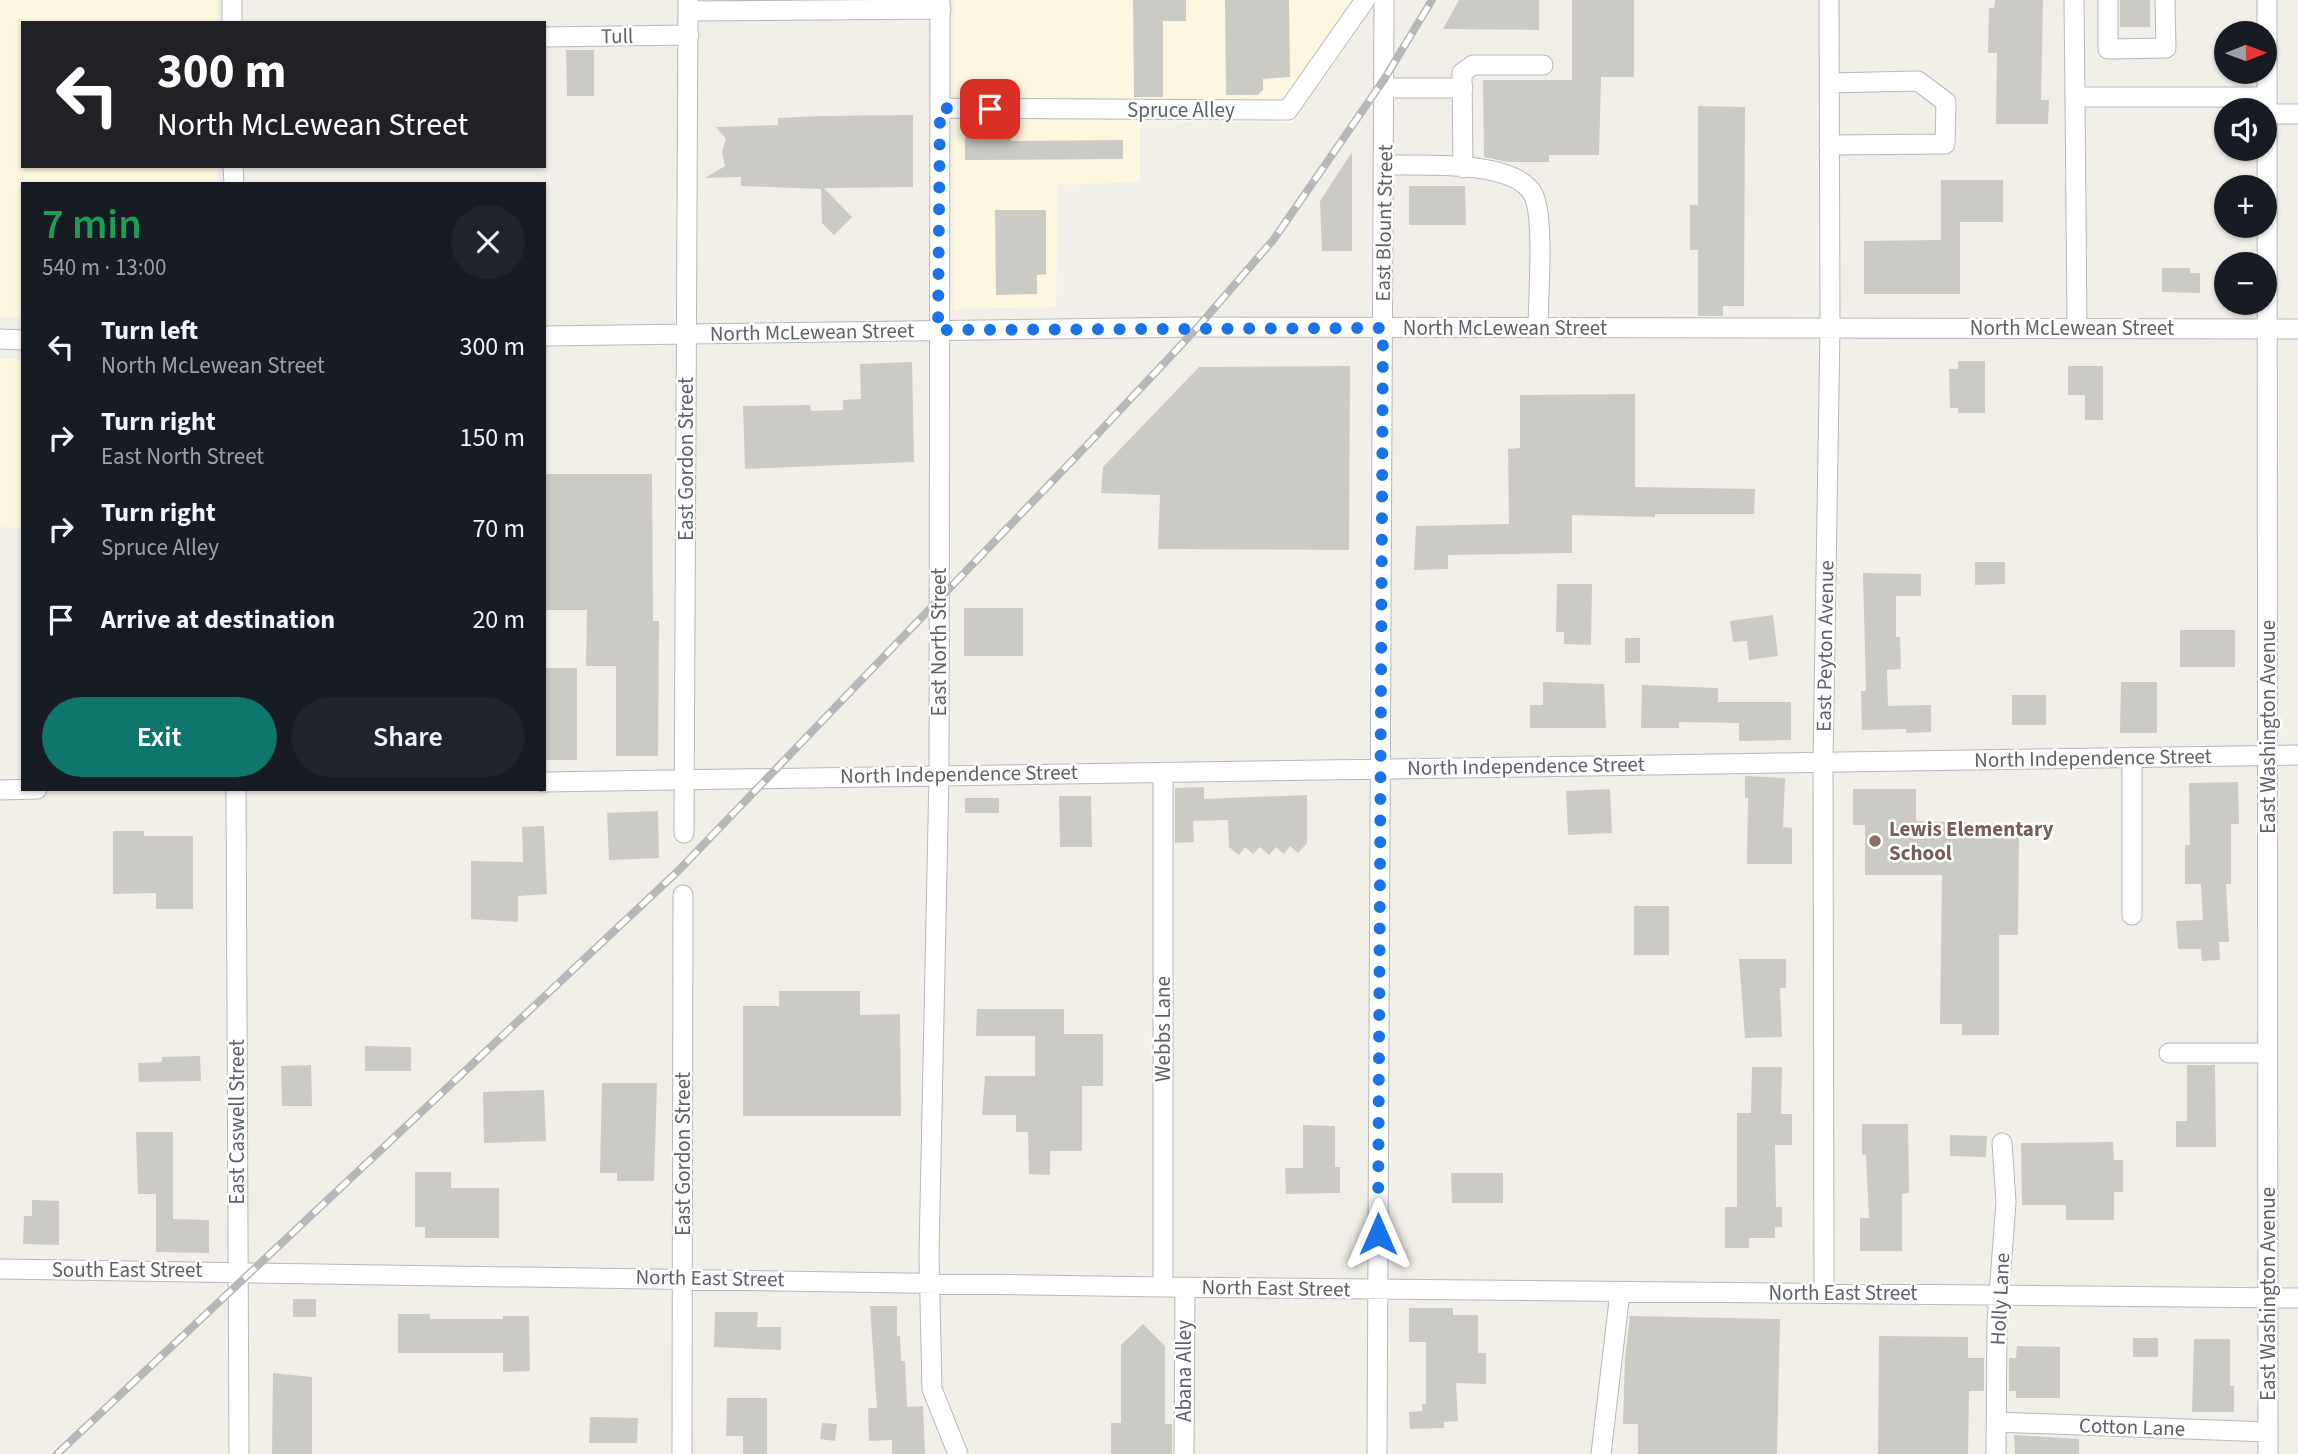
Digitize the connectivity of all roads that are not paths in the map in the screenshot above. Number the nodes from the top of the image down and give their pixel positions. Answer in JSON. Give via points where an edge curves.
{"nodes":[{"id":1,"x":232,"y":0,"type":"edge"},
{"id":2,"x":1365,"y":0,"type":"edge"},
{"id":3,"x":1384,"y":0,"type":"edge"},
{"id":4,"x":1829,"y":0,"type":"edge"},
{"id":5,"x":2074,"y":0,"type":"edge"},
{"id":6,"x":2108,"y":0,"type":"edge"},
{"id":7,"x":2165,"y":0,"type":"edge"},
{"id":8,"x":2267,"y":0,"type":"edge"},
{"id":9,"x":940,"y":5,"type":"edge"},
{"id":10,"x":688,"y":6,"type":"edge"},
{"id":11,"x":232,"y":21,"type":"edge"},
{"id":12,"x":689,"y":35,"type":"junction"},
{"id":13,"x":546,"y":37,"type":"edge"},
{"id":14,"x":1543,"y":65,"type":"dead end"},
{"id":15,"x":1829,"y":83,"type":"junction"},
{"id":16,"x":1385,"y":88,"type":"junction"},
{"id":17,"x":1463,"y":88,"type":"junction"},
{"id":18,"x":2074,"y":97,"type":"junction"},
{"id":19,"x":2267,"y":98,"type":"edge"},
{"id":20,"x":2214,"y":104,"type":"edge"},
{"id":21,"x":940,"y":108,"type":"junction"},
{"id":22,"x":2277,"y":109,"type":"edge"},
{"id":23,"x":2298,"y":114,"type":"edge"},
{"id":24,"x":1829,"y":145,"type":"junction"},
{"id":25,"x":2267,"y":161,"type":"edge"},
{"id":26,"x":1384,"y":165,"type":"junction"},
{"id":27,"x":1463,"y":168,"type":"junction"},
{"id":28,"x":1383,"y":328,"type":"junction"},
{"id":29,"x":1538,"y":328,"type":"junction"},
{"id":30,"x":1830,"y":328,"type":"junction"},
{"id":31,"x":2077,"y":328,"type":"junction"},
{"id":32,"x":2268,"y":328,"type":"junction"},
{"id":33,"x":2298,"y":328,"type":"edge"},
{"id":34,"x":938,"y":330,"type":"junction"},
{"id":35,"x":687,"y":334,"type":"junction"},
{"id":36,"x":546,"y":336,"type":"edge"},
{"id":37,"x":0,"y":339,"type":"edge"},
{"id":38,"x":21,"y":340,"type":"edge"},
{"id":39,"x":2268,"y":755,"type":"junction"},
{"id":40,"x":2298,"y":755,"type":"edge"},
{"id":41,"x":2132,"y":757,"type":"junction"},
{"id":42,"x":1823,"y":761,"type":"junction"},
{"id":43,"x":1381,"y":768,"type":"junction"},
{"id":44,"x":1163,"y":772,"type":"junction"},
{"id":45,"x":939,"y":775,"type":"junction"},
{"id":46,"x":685,"y":780,"type":"junction"},
{"id":47,"x":546,"y":782,"type":"edge"},
{"id":48,"x":21,"y":789,"type":"edge"},
{"id":49,"x":0,"y":790,"type":"edge"},
{"id":50,"x":236,"y":791,"type":"edge"},
{"id":51,"x":684,"y":833,"type":"dead end"},
{"id":52,"x":683,"y":895,"type":"dead end"},
{"id":53,"x":2132,"y":915,"type":"dead end"},
{"id":54,"x":2169,"y":1053,"type":"dead end"},
{"id":55,"x":2268,"y":1053,"type":"junction"},
{"id":56,"x":2002,"y":1143,"type":"dead end"},
{"id":57,"x":0,"y":1269,"type":"edge"},
{"id":58,"x":246,"y":1270,"type":"junction"},
{"id":59,"x":683,"y":1277,"type":"junction"},
{"id":60,"x":930,"y":1283,"type":"junction"},
{"id":61,"x":1163,"y":1287,"type":"junction"},
{"id":62,"x":1185,"y":1287,"type":"junction"},
{"id":63,"x":1378,"y":1289,"type":"junction"},
{"id":64,"x":1620,"y":1292,"type":"junction"},
{"id":65,"x":1824,"y":1293,"type":"junction"},
{"id":66,"x":2000,"y":1294,"type":"junction"},
{"id":67,"x":2268,"y":1297,"type":"junction"},
{"id":68,"x":2298,"y":1298,"type":"edge"},
{"id":69,"x":1996,"y":1422,"type":"junction"},
{"id":70,"x":2268,"y":1432,"type":"junction"},
{"id":71,"x":239,"y":1454,"type":"edge"},
{"id":72,"x":682,"y":1454,"type":"edge"},
{"id":73,"x":958,"y":1454,"type":"edge"},
{"id":74,"x":1184,"y":1454,"type":"edge"},
{"id":75,"x":1377,"y":1454,"type":"edge"},
{"id":76,"x":1601,"y":1454,"type":"edge"},
{"id":77,"x":1996,"y":1454,"type":"edge"},
{"id":78,"x":2268,"y":1454,"type":"edge"}],
"edges":[{"from":1,"to":11,"type":"street"},
{"from":2,"to":21,"type":"street","name":"Spruce Alley","via":[[1288,110]]},
{"from":3,"to":16,"type":"street","name":"East Blount Street"},
{"from":4,"to":15,"type":"street","name":"East Peyton Avenue"},
{"from":5,"to":18,"type":"street"},
{"from":6,"to":7,"type":"street","via":[[2108,49],[2165,48]]},
{"from":8,"to":19,"type":"street","name":"East Washington Avenue"},
{"from":9,"to":10,"type":"street"},
{"from":9,"to":21,"type":"street","name":"East North Street"},
{"from":10,"to":12,"type":"street","name":"East Gordon Street"},
{"from":12,"to":13,"type":"street","name":"Tull"},
{"from":12,"to":35,"type":"street","name":"East Gordon Street"},
{"from":14,"to":17,"type":"street","via":[[1473,65],[1462,73]]},
{"from":15,"to":24,"type":"street","name":"East Peyton Avenue"},
{"from":15,"to":24,"type":"street","via":[[1918,81],[1946,102],[1945,144]]},
{"from":16,"to":17,"type":"street"},
{"from":16,"to":26,"type":"street","name":"East Blount Street"},
{"from":17,"to":27,"type":"street"},
{"from":18,"to":20,"type":"street"},
{"from":18,"to":31,"type":"street"},
{"from":21,"to":34,"type":"street","name":"East North Street"},
{"from":22,"to":23,"type":"street"},
{"from":24,"to":30,"type":"street","name":"East Peyton Avenue"},
{"from":25,"to":32,"type":"street","name":"East Washington Avenue"},
{"from":26,"to":27,"type":"street"},
{"from":26,"to":28,"type":"street","name":"East Blount Street"},
{"from":27,"to":29,"type":"street","via":[[1508,175],[1532,194],[1538,226]]},
{"from":28,"to":29,"type":"street","name":"North McLewean Street"},
{"from":28,"to":34,"type":"street","name":"North McLewean Street"},
{"from":28,"to":43,"type":"street","name":"East Blount Street"},
{"from":29,"to":30,"type":"street","name":"North McLewean Street"},
{"from":30,"to":31,"type":"street","name":"North McLewean Street"},
{"from":30,"to":42,"type":"street","name":"East Peyton Avenue"},
{"from":31,"to":32,"type":"street","name":"North McLewean Street"},
{"from":32,"to":33,"type":"street","name":"North McLewean Street"},
{"from":32,"to":39,"type":"street","name":"East Washington Avenue"},
{"from":34,"to":35,"type":"street","name":"North McLewean Street"},
{"from":34,"to":45,"type":"street","name":"East North Street"},
{"from":35,"to":36,"type":"street","name":"North McLewean Street"},
{"from":35,"to":46,"type":"street","name":"East Gordon Street"},
{"from":37,"to":38,"type":"street"},
{"from":39,"to":40,"type":"street","name":"North Independence Street"},
{"from":39,"to":41,"type":"street","name":"North Independence Street"},
{"from":39,"to":55,"type":"street","name":"East Washington Avenue"},
{"from":41,"to":42,"type":"street","name":"North Independence Street"},
{"from":41,"to":53,"type":"street"},
{"from":42,"to":43,"type":"street","name":"North Independence Street"},
{"from":42,"to":65,"type":"street","name":"East Peyton Avenue"},
{"from":43,"to":44,"type":"street","name":"North Independence Street"},
{"from":43,"to":63,"type":"street","name":"East Blount Street"},
{"from":44,"to":45,"type":"street","name":"North Independence Street"},
{"from":44,"to":61,"type":"street","name":"Webbs Lane"},
{"from":45,"to":46,"type":"street","name":"North Independence Street"},
{"from":45,"to":60,"type":"street","name":"East North Street"},
{"from":46,"to":47,"type":"street","name":"North Independence Street"},
{"from":46,"to":51,"type":"street","name":"East Gordon Street"},
{"from":48,"to":49,"type":"street"},
{"from":50,"to":58,"type":"street","name":"East Caswell Street"},
{"from":52,"to":59,"type":"street","name":"East Gordon Street"},
{"from":54,"to":55,"type":"street"},
{"from":55,"to":67,"type":"street","name":"East Washington Avenue"},
{"from":56,"to":66,"type":"street","name":"Holly Lane","via":[[2006,1202]]},
{"from":57,"to":58,"type":"street","name":"South East Street"},
{"from":58,"to":59,"type":"street","name":"North East Street"},
{"from":58,"to":71,"type":"street","name":"East Caswell Street"},
{"from":59,"to":60,"type":"street","name":"North East Street"},
{"from":59,"to":72,"type":"street","name":"East Gordon Street"},
{"from":60,"to":61,"type":"street","name":"North East Street"},
{"from":60,"to":73,"type":"street","name":"East North Street","via":[[932,1389]]},
{"from":61,"to":62,"type":"street","name":"North East Street"},
{"from":62,"to":63,"type":"street","name":"North East Street"},
{"from":62,"to":74,"type":"street","name":"Abana Alley"},
{"from":63,"to":64,"type":"street","name":"North East Street"},
{"from":63,"to":75,"type":"street","name":"East Blount Street"},
{"from":64,"to":65,"type":"street","name":"North East Street"},
{"from":64,"to":76,"type":"street"},
{"from":65,"to":66,"type":"street","name":"North East Street"},
{"from":66,"to":67,"type":"street","name":"North East Street"},
{"from":66,"to":69,"type":"street","name":"Holly Lane"},
{"from":67,"to":68,"type":"street","name":"North East Street"},
{"from":67,"to":70,"type":"street","name":"East Washington Avenue"},
{"from":69,"to":70,"type":"street","name":"Cotton Lane"},
{"from":69,"to":77,"type":"street","name":"Holly Lane"},
{"from":70,"to":78,"type":"street","name":"East Washington Avenue"}]}
